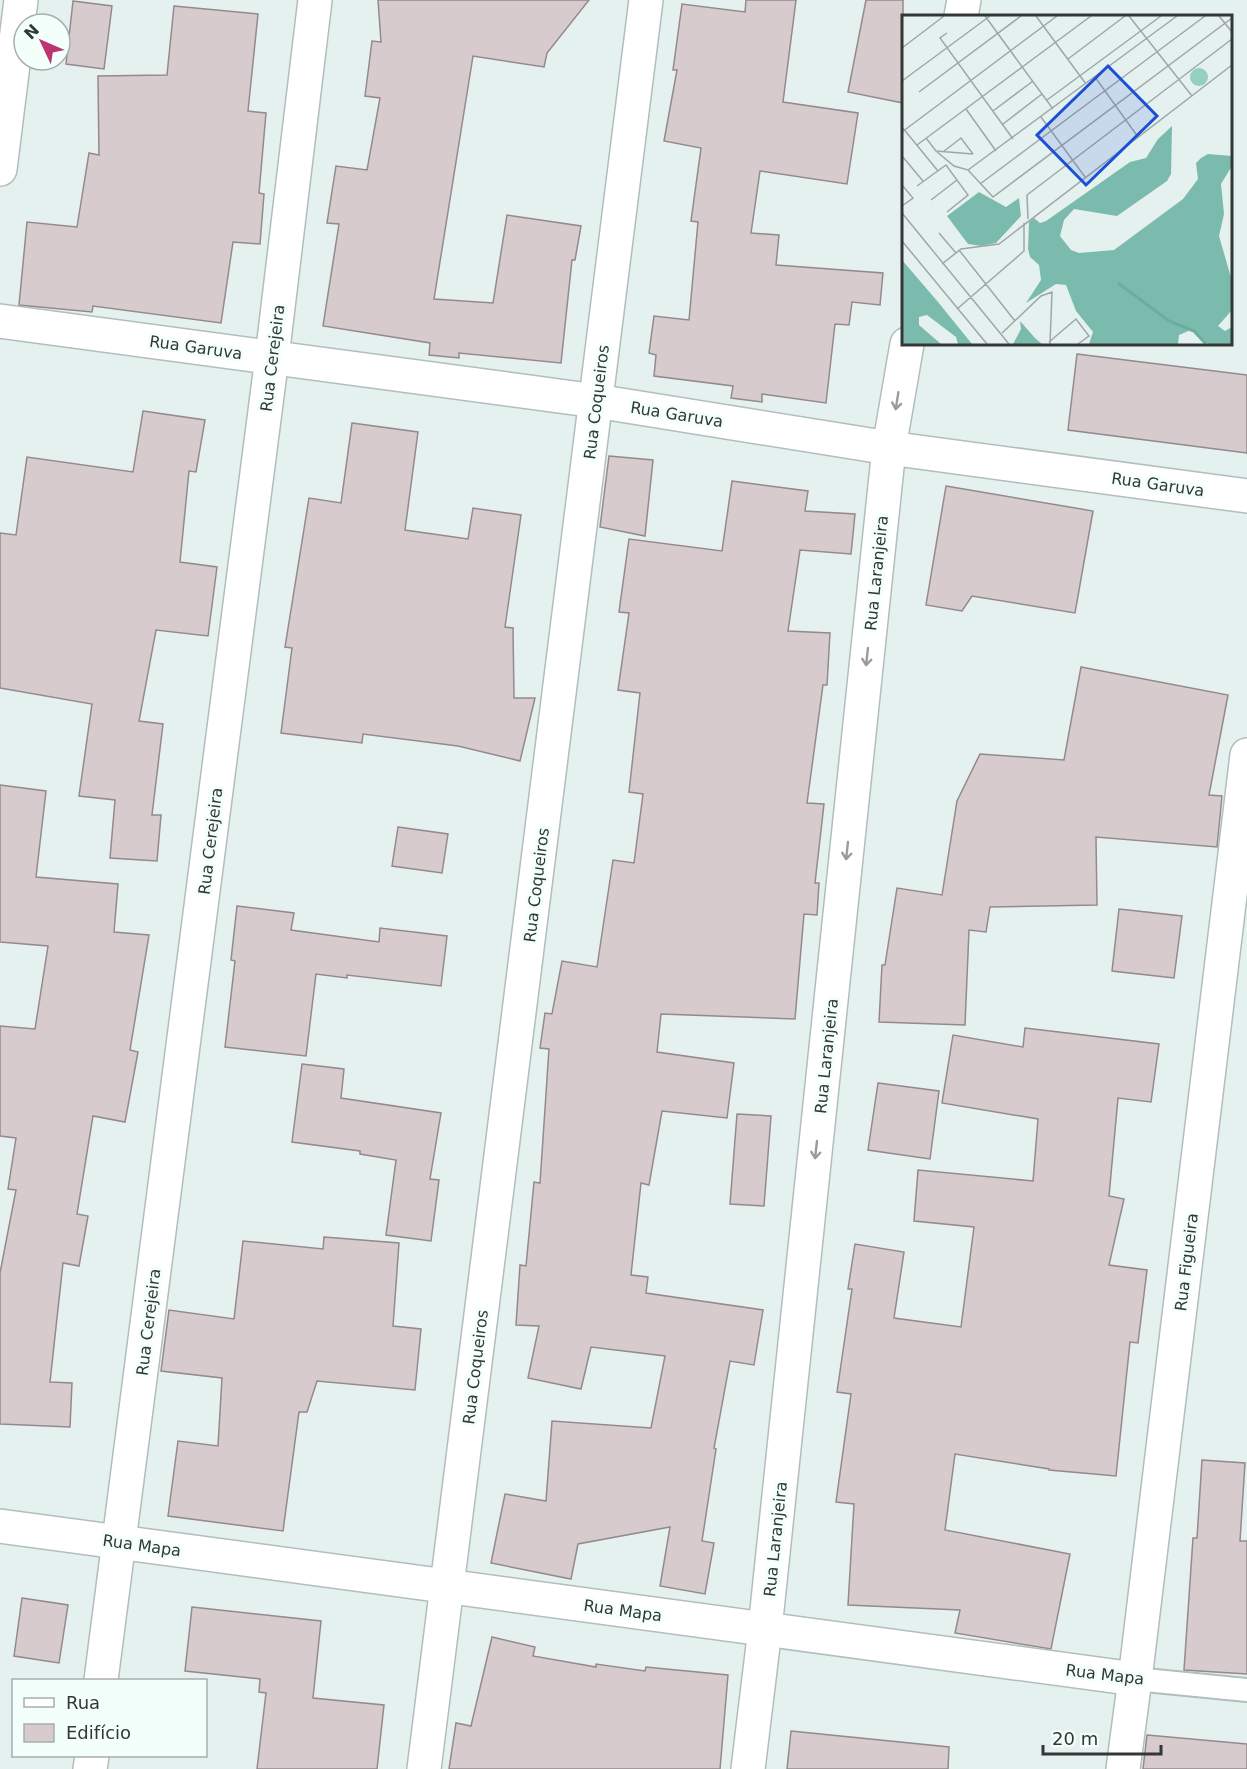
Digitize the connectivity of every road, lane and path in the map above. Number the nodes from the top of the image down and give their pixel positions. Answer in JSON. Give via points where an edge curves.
{"nodes":[{"id":1,"x":21,"y":0,"type":"edge"},
{"id":2,"x":315,"y":0,"type":"edge"},
{"id":3,"x":646,"y":0,"type":"edge"},
{"id":4,"x":964,"y":0,"type":"edge"},
{"id":5,"x":961,"y":15,"type":"edge"},
{"id":6,"x":0,"y":169,"type":"edge"},
{"id":7,"x":0,"y":321,"type":"edge"},
{"id":8,"x":907,"y":345,"type":"edge"},
{"id":9,"x":273,"y":357,"type":"junction"},
{"id":10,"x":596,"y":401,"type":"junction"},
{"id":11,"x":889,"y":448,"type":"junction"},
{"id":12,"x":1247,"y":496,"type":"edge"},
{"id":13,"x":1247,"y":755,"type":"edge"},
{"id":14,"x":0,"y":1526,"type":"edge"},
{"id":15,"x":119,"y":1542,"type":"junction"},
{"id":16,"x":447,"y":1587,"type":"junction"},
{"id":17,"x":765,"y":1629,"type":"junction"},
{"id":18,"x":101,"y":1679,"type":"edge"},
{"id":19,"x":1136,"y":1679,"type":"junction"},
{"id":20,"x":1247,"y":1690,"type":"edge"},
{"id":21,"x":424,"y":1769,"type":"edge"},
{"id":22,"x":748,"y":1769,"type":"edge"},
{"id":23,"x":1123,"y":1769,"type":"edge"}],
"edges":[{"from":1,"to":6,"type":"street"},
{"from":2,"to":9,"type":"street","name":"Rua Cerejeira"},
{"from":3,"to":10,"type":"street","name":"Rua Coqueiros"},
{"from":4,"to":5,"type":"street"},
{"from":7,"to":9,"type":"street","name":"Rua Garuva"},
{"from":8,"to":11,"type":"street","name":"Rua Laranjeira","one_way":true},
{"from":9,"to":10,"type":"street","name":"Rua Garuva"},
{"from":9,"to":15,"type":"street","name":"Rua Cerejeira"},
{"from":10,"to":11,"type":"street","name":"Rua Garuva"},
{"from":10,"to":16,"type":"street","name":"Rua Coqueiros"},
{"from":11,"to":12,"type":"street","name":"Rua Garuva"},
{"from":11,"to":17,"type":"street","name":"Rua Laranjeira","one_way":true},
{"from":13,"to":19,"type":"street","name":"Rua Figueira"},
{"from":14,"to":15,"type":"street","name":"Rua Mapa"},
{"from":15,"to":16,"type":"street","name":"Rua Mapa"},
{"from":15,"to":18,"type":"street","name":"Rua Cerejeira"},
{"from":16,"to":17,"type":"street","name":"Rua Mapa"},
{"from":16,"to":21,"type":"street","name":"Rua Coqueiros"},
{"from":17,"to":19,"type":"street","name":"Rua Mapa"},
{"from":17,"to":22,"type":"street","name":"Rua Laranjeira"},
{"from":19,"to":20,"type":"lane","name":"Rua Mapa"},
{"from":19,"to":23,"type":"street","name":"Rua Figueira"}]}
